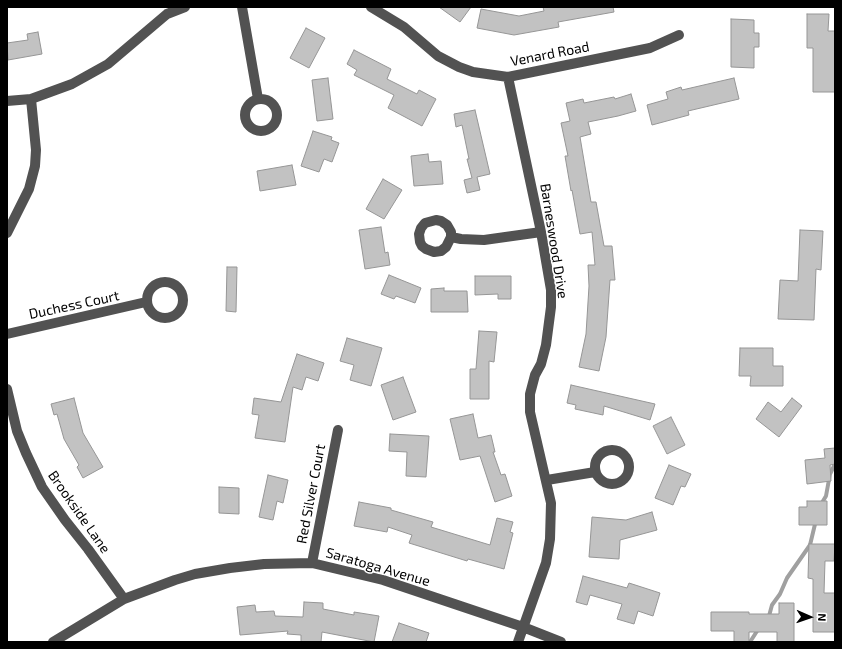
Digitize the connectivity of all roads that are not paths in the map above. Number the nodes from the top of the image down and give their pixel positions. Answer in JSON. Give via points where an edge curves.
{"nodes":[{"id":1,"x":185,"y":7,"type":"edge"},
{"id":2,"x":242,"y":7,"type":"edge"},
{"id":3,"x":371,"y":7,"type":"edge"},
{"id":4,"x":166,"y":11,"type":"edge"},
{"id":5,"x":679,"y":35,"type":"dead end"},
{"id":6,"x":508,"y":77,"type":"junction"},
{"id":7,"x":31,"y":99,"type":"junction"},
{"id":8,"x":258,"y":99,"type":"dead end"},
{"id":9,"x":7,"y":101,"type":"edge"},
{"id":10,"x":541,"y":232,"type":"junction"},
{"id":11,"x":7,"y":234,"type":"edge"},
{"id":12,"x":451,"y":237,"type":"dead end"},
{"id":13,"x":146,"y":302,"type":"dead end"},
{"id":14,"x":7,"y":334,"type":"edge"},
{"id":15,"x":7,"y":389,"type":"edge"},
{"id":16,"x":338,"y":430,"type":"dead end"},
{"id":17,"x":595,"y":472,"type":"dead end"},
{"id":18,"x":547,"y":480,"type":"junction"},
{"id":19,"x":312,"y":563,"type":"junction"},
{"id":20,"x":124,"y":599,"type":"junction"},
{"id":21,"x":523,"y":627,"type":"junction"},
{"id":22,"x":53,"y":642,"type":"edge"},
{"id":23,"x":518,"y":642,"type":"edge"},
{"id":24,"x":561,"y":642,"type":"edge"}],
"edges":[{"from":1,"to":4,"type":"street"},
{"from":2,"to":8,"type":"street"},
{"from":3,"to":6,"type":"street","name":"Venard Road","via":[[404,27],[438,56],[459,67],[473,72]]},
{"from":4,"to":7,"type":"street","via":[[108,64],[72,84]]},
{"from":5,"to":6,"type":"street","name":"Venard Road","via":[[650,48]]},
{"from":6,"to":10,"type":"street","name":"Barneswood Drive"},
{"from":7,"to":9,"type":"street"},
{"from":7,"to":11,"type":"street","via":[[35,166],[29,189]]},
{"from":10,"to":12,"type":"street","via":[[484,240]]},
{"from":10,"to":18,"type":"street","name":"Barneswood Drive","via":[[551,290],[551,307],[546,345],[530,394],[530,412]]},
{"from":13,"to":14,"type":"street","name":"Duchess Court"},
{"from":15,"to":20,"type":"street","name":"Brookside Lane","via":[[17,431],[42,487]]},
{"from":16,"to":19,"type":"street","name":"Red Silver Court"},
{"from":17,"to":18,"type":"street"},
{"from":18,"to":21,"type":"street","name":"Barneswood Drive","via":[[551,503],[550,539],[546,563]]},
{"from":19,"to":20,"type":"street","name":"Saratoga Avenue","via":[[264,564],[215,570],[175,580]]},
{"from":19,"to":21,"type":"street","name":"Saratoga Avenue","via":[[383,580]]},
{"from":20,"to":22,"type":"street","name":"Saratoga Avenue"},
{"from":21,"to":23,"type":"street","name":"Barneswood Drive"},
{"from":21,"to":24,"type":"street","name":"Saratoga Avenue"}]}
